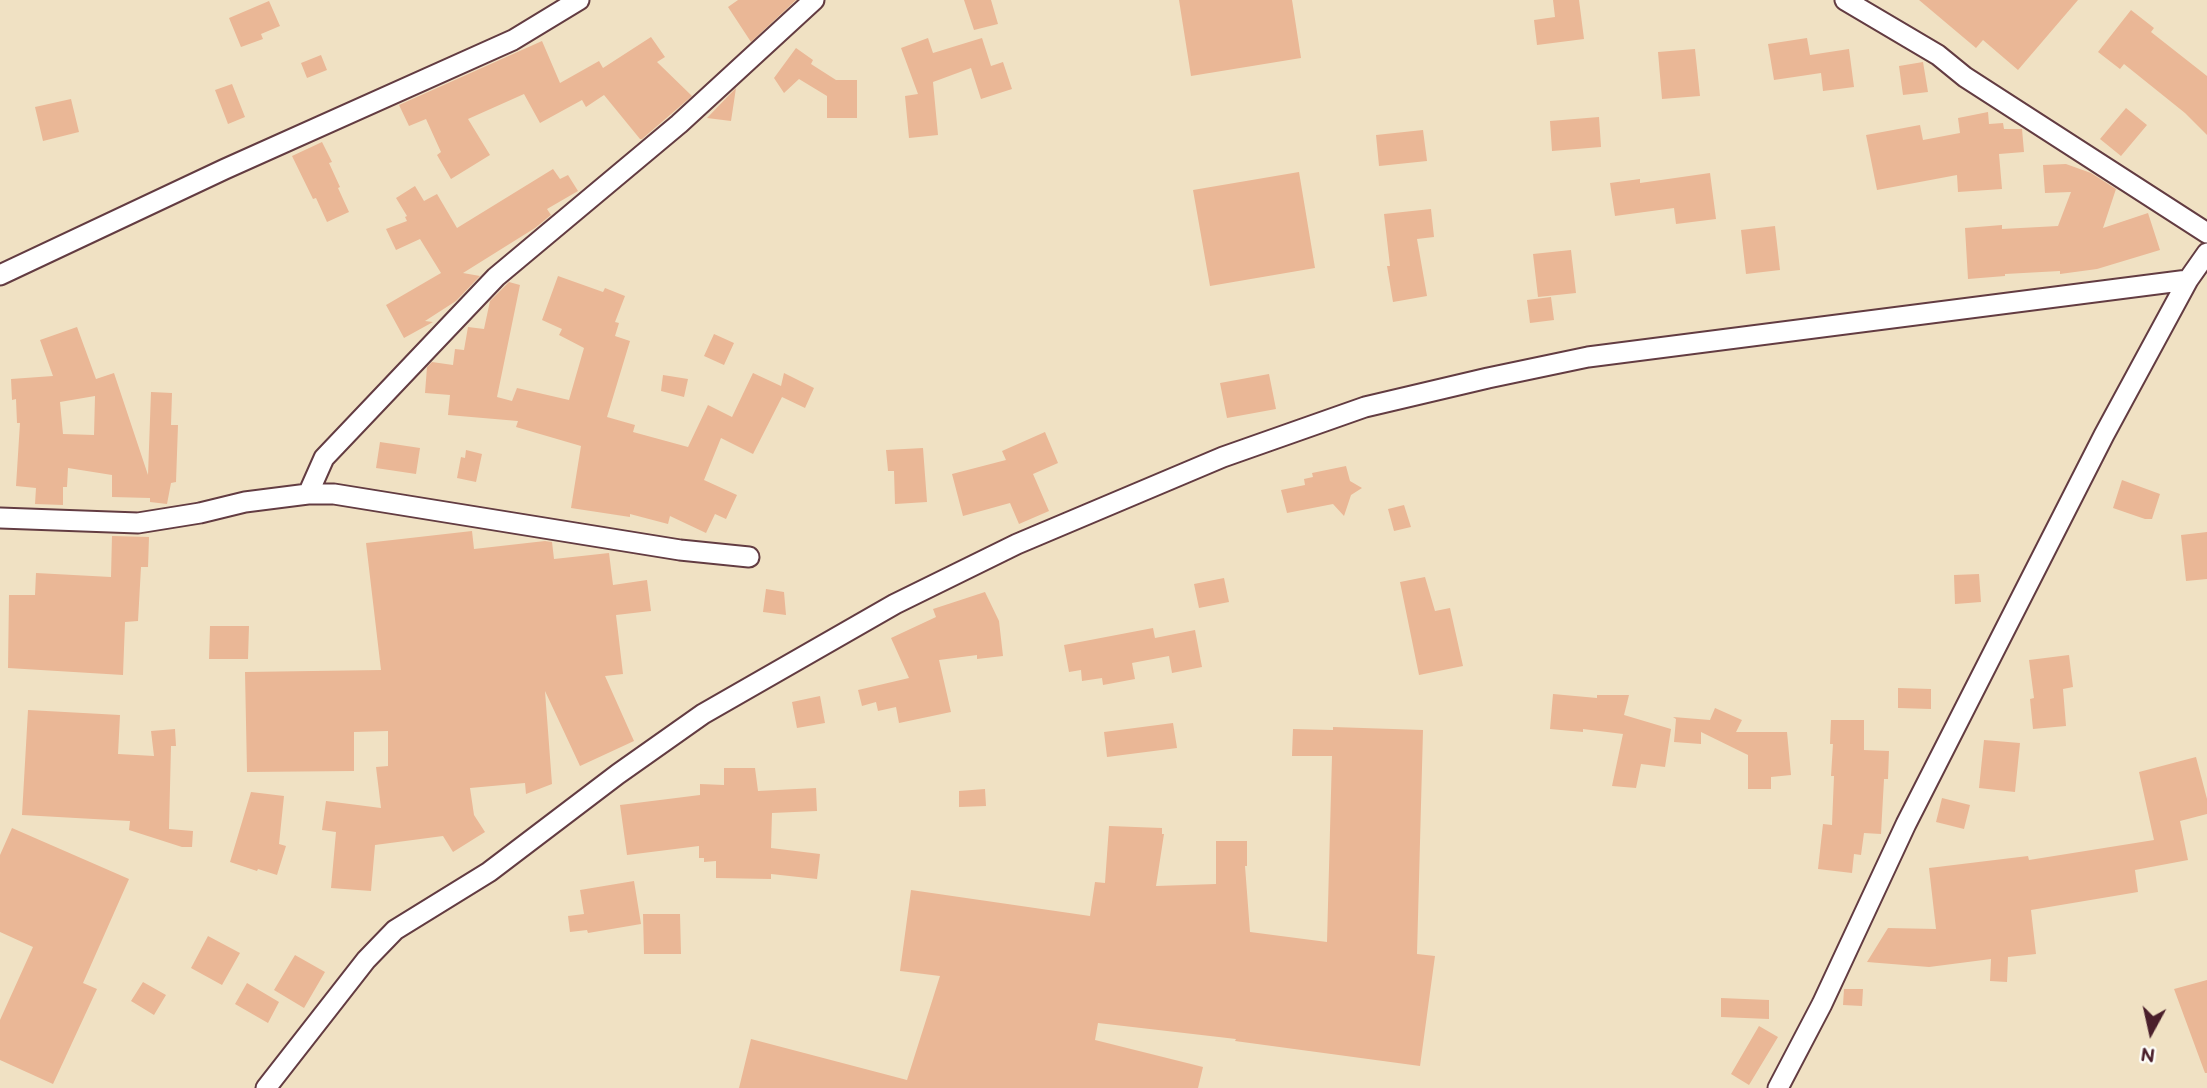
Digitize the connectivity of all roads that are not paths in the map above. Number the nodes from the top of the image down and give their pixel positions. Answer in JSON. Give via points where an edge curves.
{"nodes":[{"id":1,"x":579,"y":0,"type":"edge"},
{"id":2,"x":814,"y":0,"type":"edge"},
{"id":3,"x":1845,"y":0,"type":"edge"},
{"id":4,"x":2207,"y":233,"type":"edge"},
{"id":5,"x":2207,"y":253,"type":"edge"},
{"id":6,"x":0,"y":275,"type":"edge"},
{"id":7,"x":2188,"y":280,"type":"junction"},
{"id":8,"x":308,"y":494,"type":"junction"},
{"id":9,"x":0,"y":518,"type":"edge"},
{"id":10,"x":749,"y":557,"type":"dead end"},
{"id":11,"x":266,"y":1088,"type":"edge"},
{"id":12,"x":1779,"y":1088,"type":"edge"}],
"edges":[{"from":1,"to":6,"type":"street","via":[[513,40]]},
{"from":2,"to":8,"type":"street","via":[[679,124],[496,277],[324,458]]},
{"from":3,"to":4,"type":"street","via":[[1938,55]]},
{"from":5,"to":7,"type":"street"},
{"from":7,"to":11,"type":"street","via":[[1588,357],[1365,407],[1223,457],[1017,544],[895,604],[703,714],[489,872],[395,930]]},
{"from":7,"to":12,"type":"street","via":[[1906,824]]},
{"from":8,"to":9,"type":"street","via":[[138,523]]},
{"from":8,"to":10,"type":"street","via":[[334,494]]}]}
